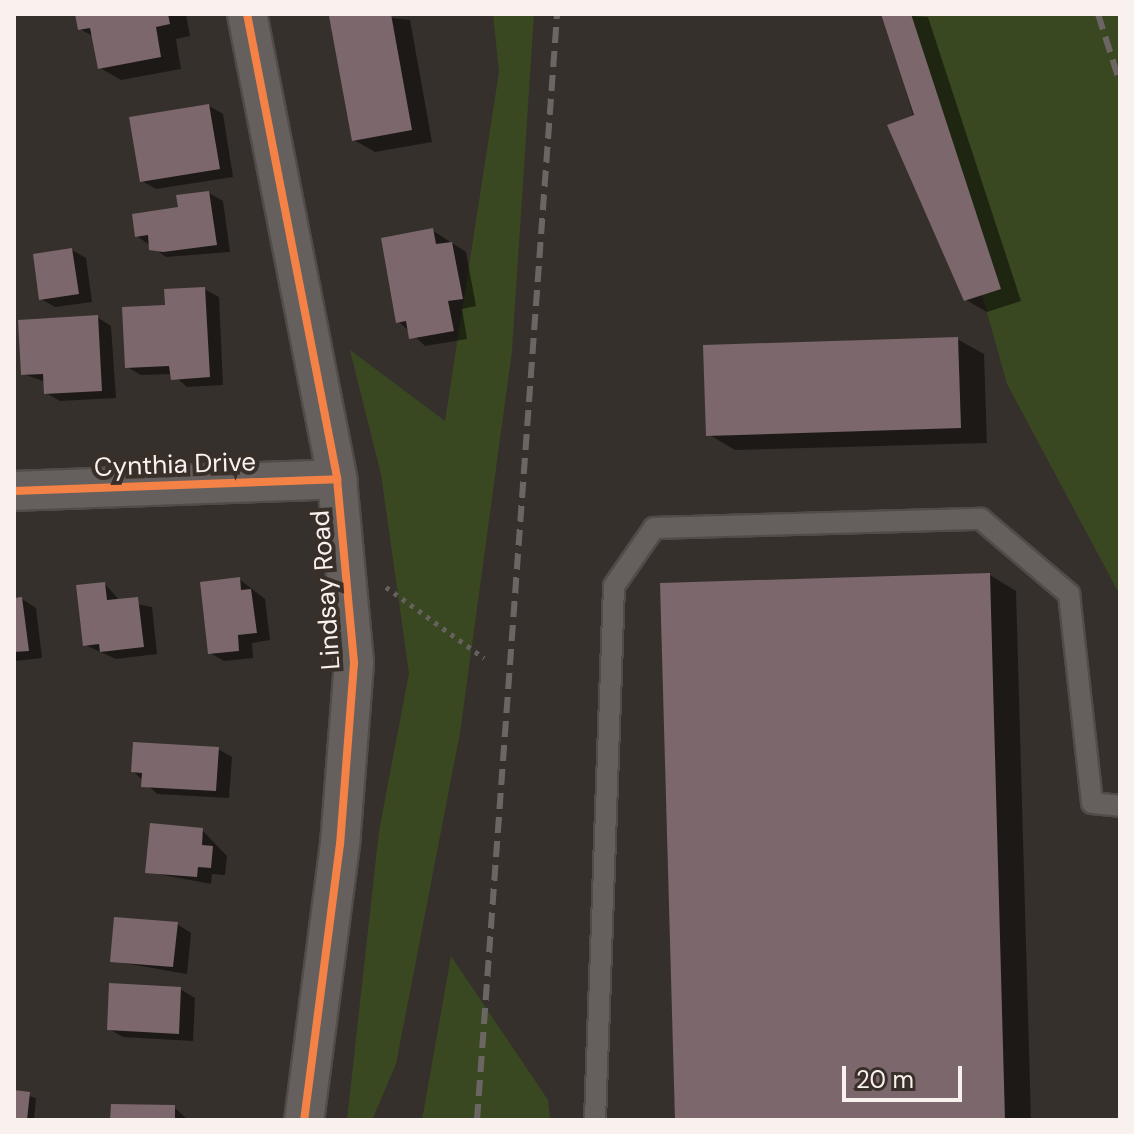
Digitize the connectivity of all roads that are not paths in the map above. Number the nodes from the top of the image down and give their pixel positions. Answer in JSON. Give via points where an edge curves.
{"nodes":[{"id":1,"x":247,"y":14,"type":"edge"},
{"id":2,"x":337,"y":479,"type":"junction"},
{"id":3,"x":14,"y":491,"type":"edge"},
{"id":4,"x":1120,"y":806,"type":"edge"},
{"id":5,"x":304,"y":1120,"type":"edge"},
{"id":6,"x":595,"y":1120,"type":"edge"}],
"edges":[{"from":1,"to":2,"type":"street","name":"Lindsay Road"},
{"from":2,"to":3,"type":"street","name":"Cynthia Drive"},
{"from":2,"to":5,"type":"street","name":"Lindsay Road","via":[[354,663],[340,844]]},
{"from":4,"to":6,"type":"lane","via":[[1092,803],[1069,594],[981,519],[654,528],[614,586]]}]}
